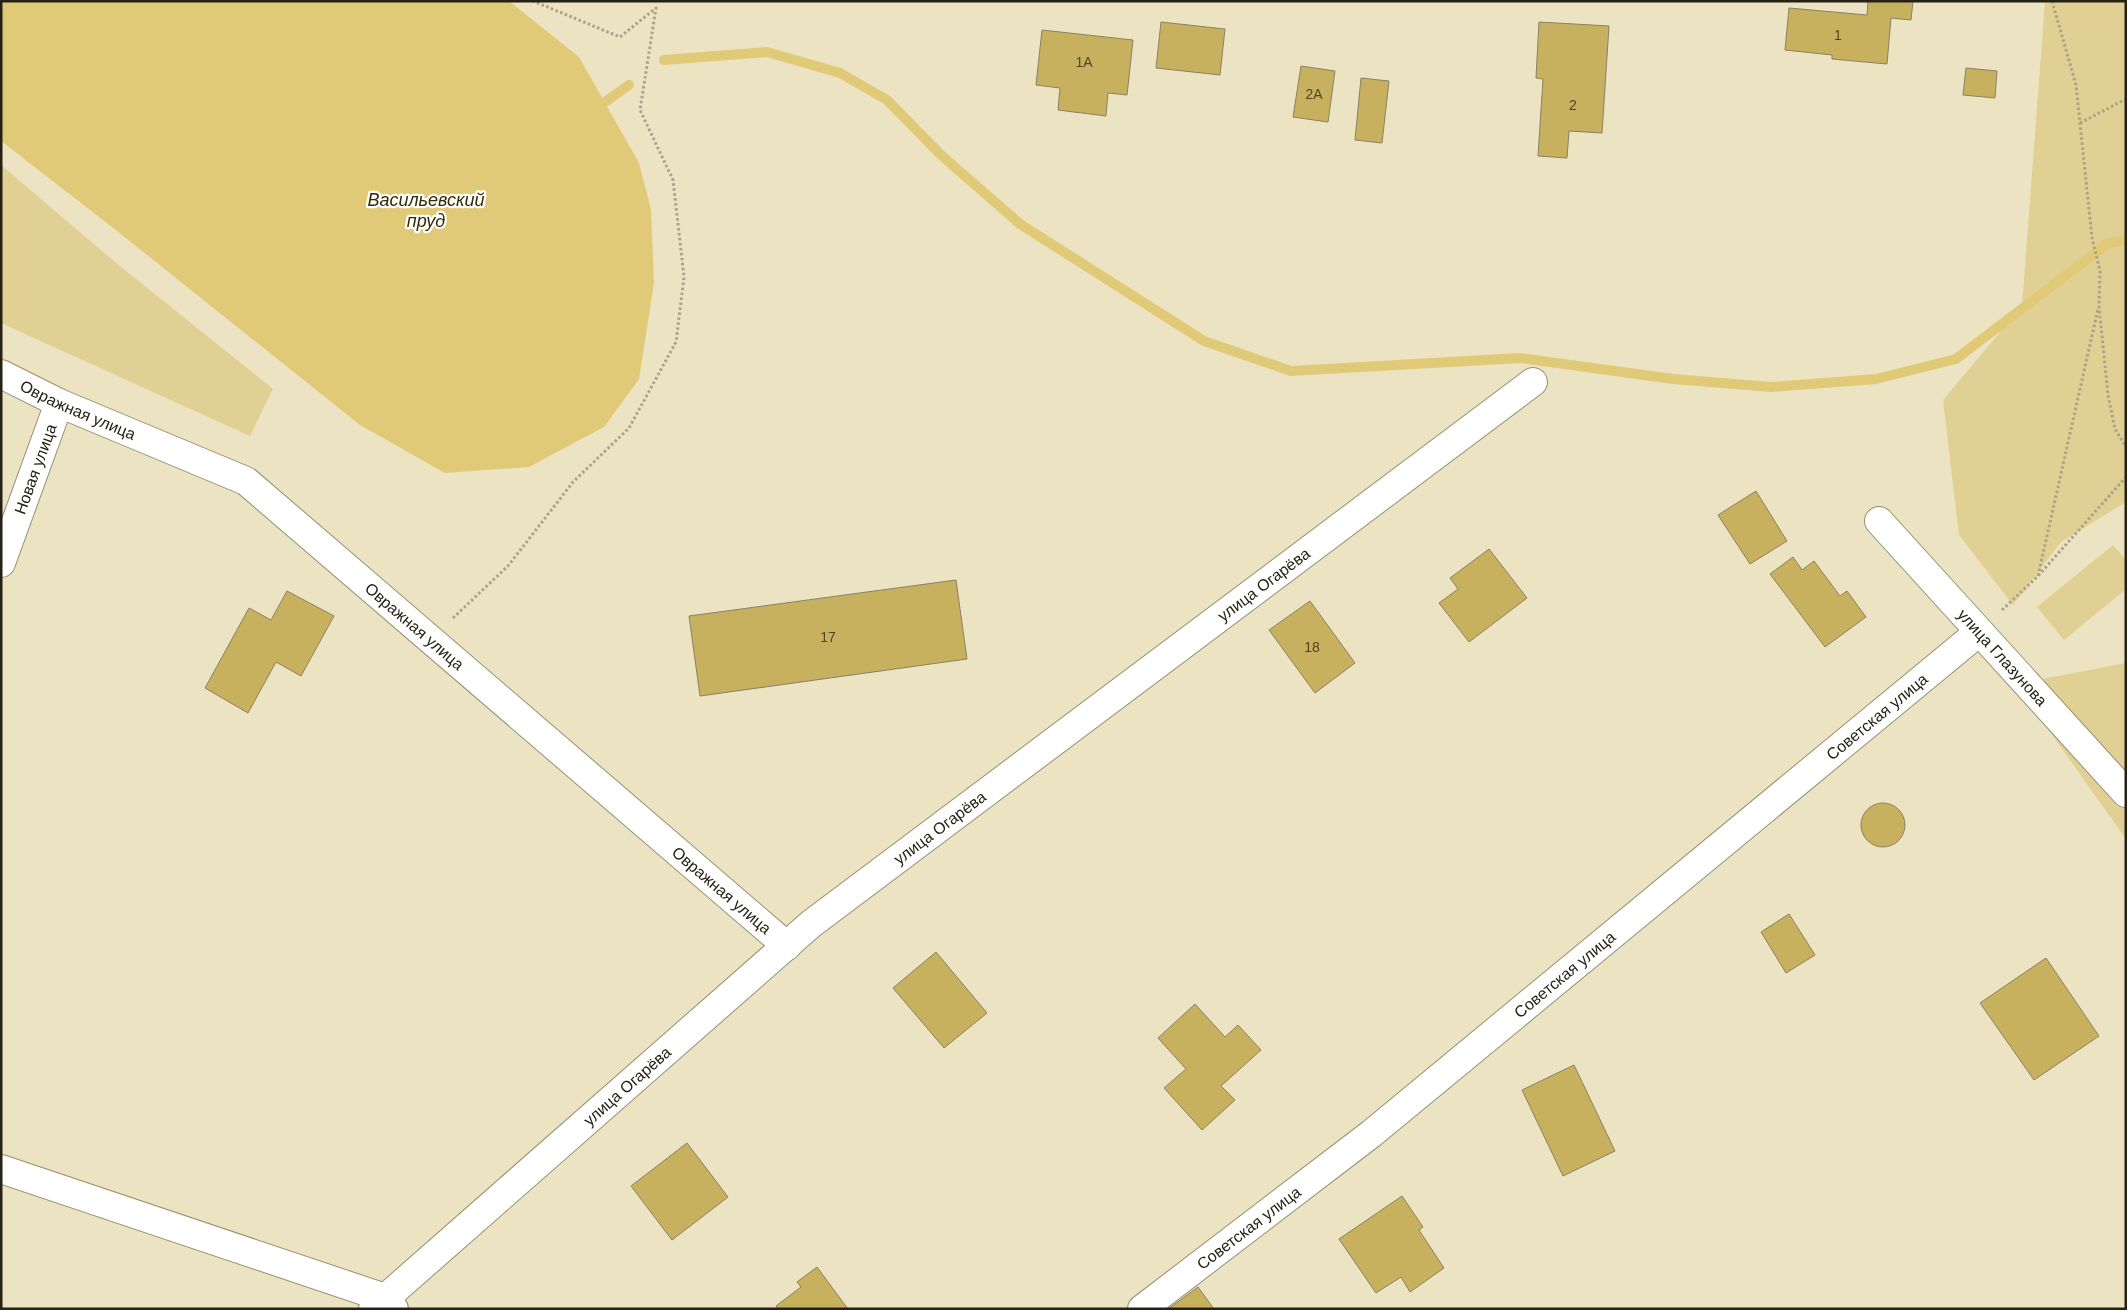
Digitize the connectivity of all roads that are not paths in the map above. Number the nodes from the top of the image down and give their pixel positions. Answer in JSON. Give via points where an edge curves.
{"nodes":[{"id":1,"x":1,"y":374,"type":"edge"},
{"id":2,"x":1533,"y":382,"type":"dead end"},
{"id":3,"x":59,"y":403,"type":"junction"},
{"id":4,"x":1879,"y":521,"type":"dead end"},
{"id":5,"x":1,"y":563,"type":"edge"},
{"id":6,"x":1979,"y":632,"type":"junction"},
{"id":7,"x":2126,"y":793,"type":"edge"},
{"id":8,"x":787,"y":946,"type":"junction"},
{"id":9,"x":1,"y":1169,"type":"edge"},
{"id":10,"x":384,"y":1305,"type":"edge"},
{"id":11,"x":1142,"y":1309,"type":"edge"}],
"edges":[{"from":1,"to":3,"type":"street","name":"Овражная улица"},
{"from":2,"to":8,"type":"street","name":"улица Огарёва","via":[[819,918]]},
{"from":3,"to":5,"type":"street","name":"Новая улица"},
{"from":3,"to":8,"type":"street","name":"Овражная улица","via":[[246,481]]},
{"from":4,"to":6,"type":"street","name":"улица Глазунова"},
{"from":6,"to":7,"type":"street","name":"улица Глазунова"},
{"from":6,"to":11,"type":"street","name":"Советская улица","via":[[1371,1134]]},
{"from":8,"to":10,"type":"street","name":"улица Огарёва"},
{"from":9,"to":10,"type":"street"}]}
